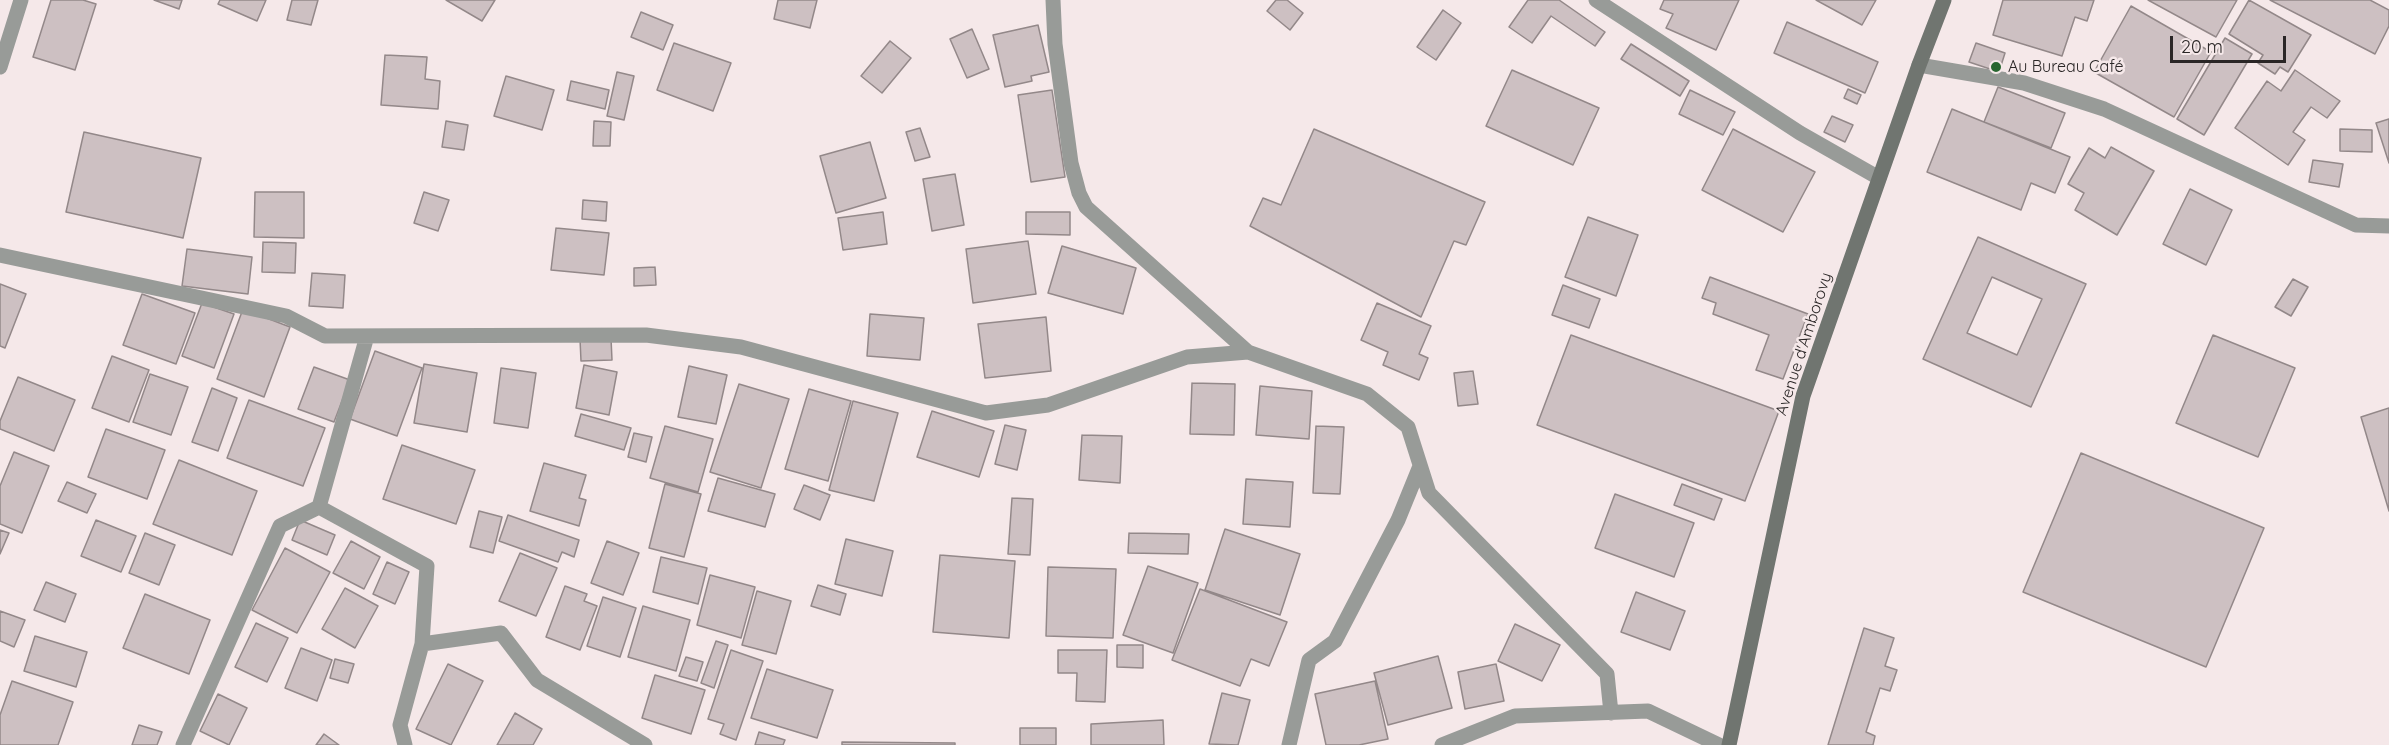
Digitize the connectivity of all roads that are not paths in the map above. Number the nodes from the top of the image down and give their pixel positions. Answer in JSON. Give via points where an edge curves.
{"nodes":[{"id":1,"x":21,"y":0,"type":"edge"},
{"id":2,"x":1053,"y":0,"type":"edge"},
{"id":3,"x":1596,"y":0,"type":"edge"},
{"id":4,"x":1944,"y":0,"type":"edge"},
{"id":5,"x":1918,"y":65,"type":"junction"},
{"id":6,"x":0,"y":67,"type":"edge"},
{"id":7,"x":1879,"y":178,"type":"junction"},
{"id":8,"x":2389,"y":226,"type":"edge"},
{"id":9,"x":0,"y":255,"type":"edge"},
{"id":10,"x":367,"y":336,"type":"junction"},
{"id":11,"x":1248,"y":352,"type":"junction"},
{"id":12,"x":1420,"y":466,"type":"junction"},
{"id":13,"x":319,"y":507,"type":"junction"},
{"id":14,"x":422,"y":644,"type":"junction"},
{"id":15,"x":1611,"y":713,"type":"junction"},
{"id":16,"x":183,"y":745,"type":"edge"},
{"id":17,"x":405,"y":745,"type":"edge"},
{"id":18,"x":645,"y":745,"type":"edge"},
{"id":19,"x":1288,"y":745,"type":"edge"},
{"id":20,"x":1442,"y":745,"type":"edge"},
{"id":21,"x":1719,"y":745,"type":"edge"},
{"id":22,"x":1729,"y":745,"type":"edge"}],
"edges":[{"from":1,"to":6,"type":"street"},
{"from":2,"to":11,"type":"street","via":[[1071,163],[1086,207]]},
{"from":3,"to":7,"type":"street","via":[[1800,134]]},
{"from":4,"to":5,"type":"main road","name":"Avenue d'Amborovy"},
{"from":5,"to":7,"type":"main road","name":"Avenue d'Amborovy"},
{"from":5,"to":8,"type":"street","via":[[2024,82],[2104,109],[2356,225]]},
{"from":7,"to":22,"type":"main road","name":"Avenue d'Amborovy","via":[[1803,396]]},
{"from":9,"to":10,"type":"street","via":[[286,316],[325,336]]},
{"from":10,"to":11,"type":"street","via":[[646,335],[741,347],[986,413],[1048,405],[1187,357]]},
{"from":10,"to":13,"type":"street"},
{"from":11,"to":12,"type":"street","via":[[1367,394],[1408,427]]},
{"from":12,"to":15,"type":"street","via":[[1429,493],[1606,674]]},
{"from":12,"to":19,"type":"street","via":[[1398,520],[1335,641],[1309,660]]},
{"from":13,"to":14,"type":"street","via":[[427,566]]},
{"from":13,"to":16,"type":"street","via":[[280,525]]},
{"from":14,"to":17,"type":"street","via":[[400,725]]},
{"from":14,"to":18,"type":"street","via":[[501,633],[537,680]]},
{"from":15,"to":20,"type":"street","via":[[1515,716]]},
{"from":15,"to":21,"type":"street","via":[[1648,711]]}]}
